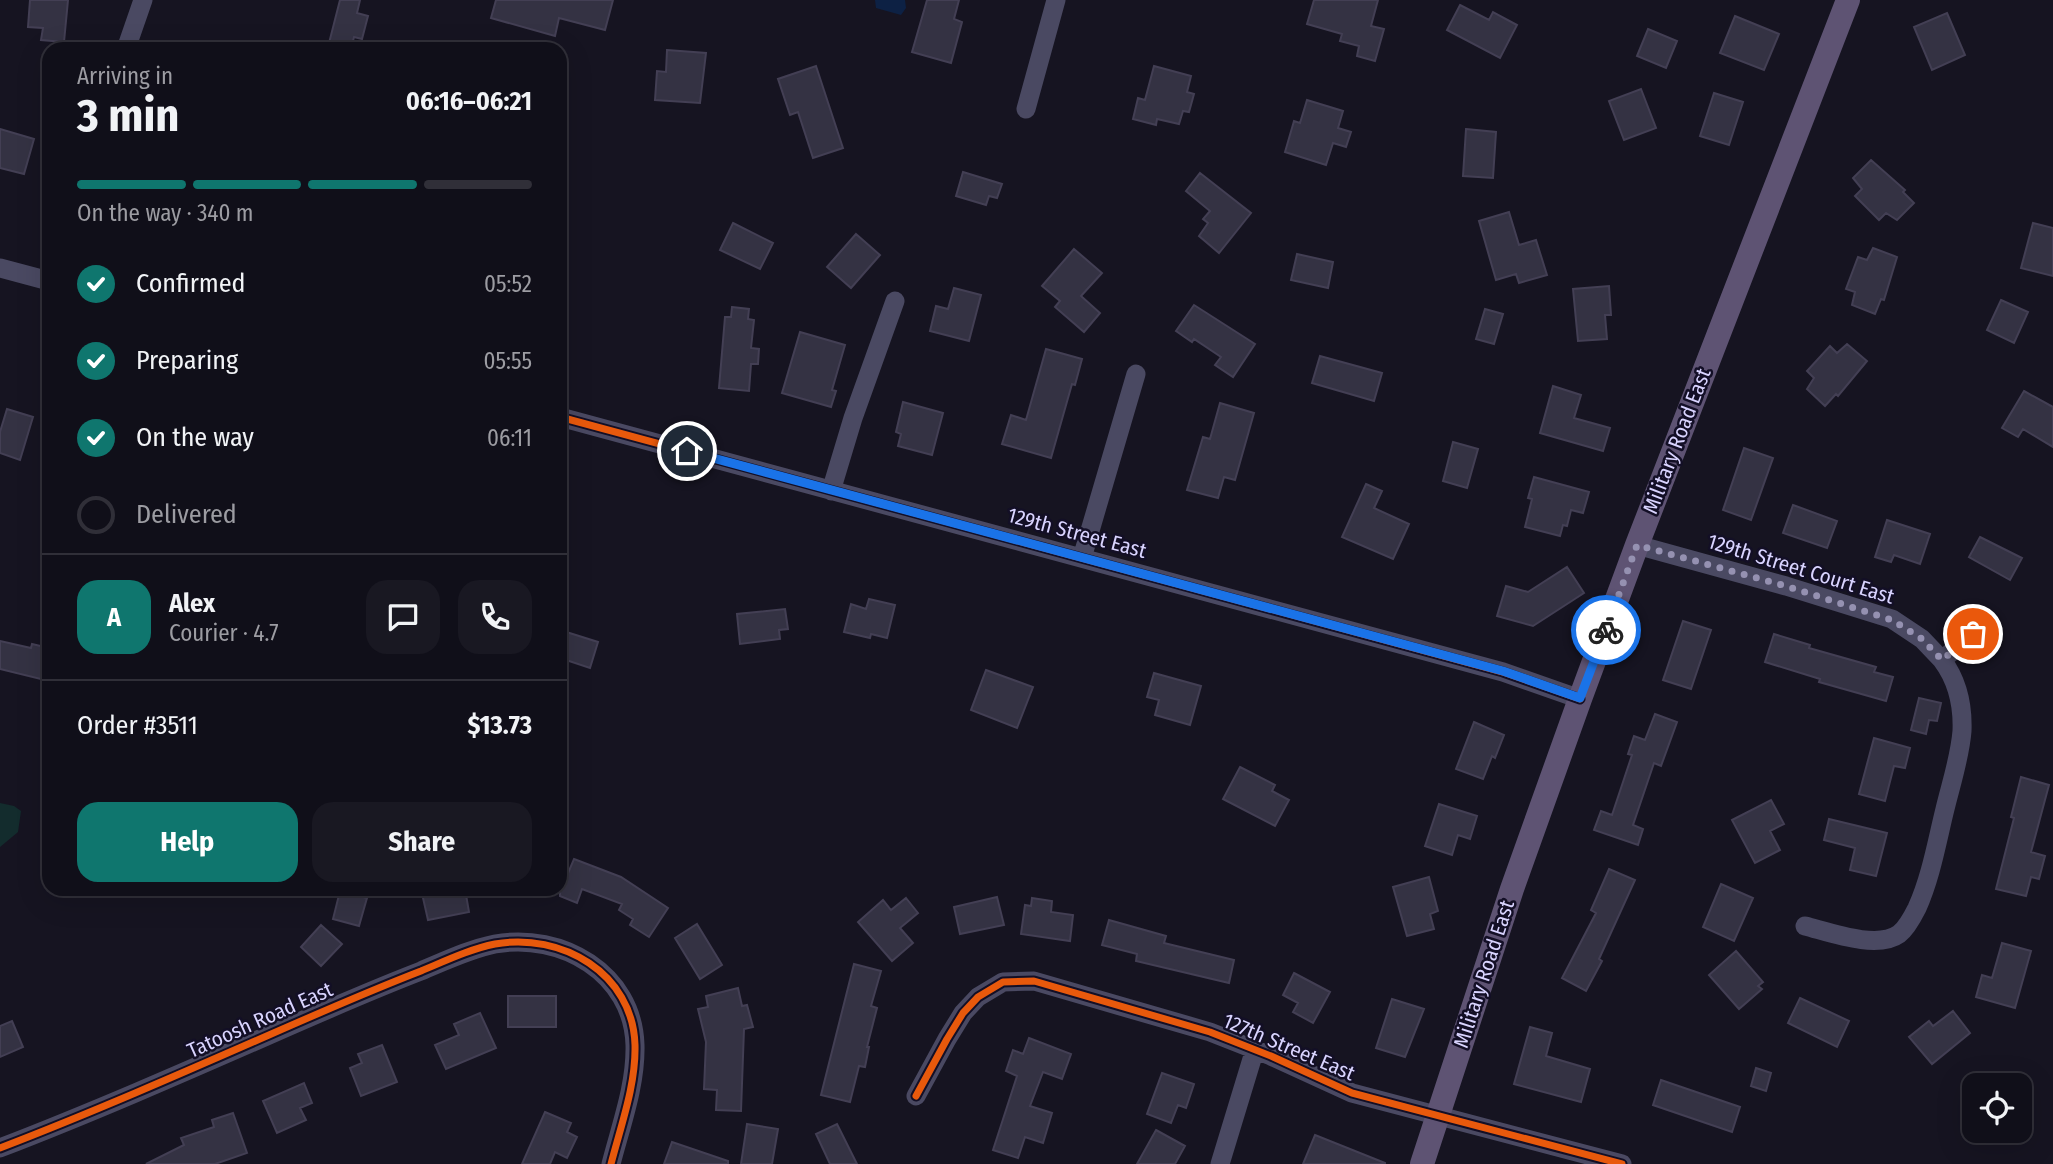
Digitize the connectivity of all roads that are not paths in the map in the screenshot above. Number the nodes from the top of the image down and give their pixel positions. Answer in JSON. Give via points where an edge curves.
{"nodes":[{"id":1,"x":143,"y":0,"type":"edge"},
{"id":2,"x":1056,"y":0,"type":"edge"},
{"id":3,"x":1848,"y":0,"type":"edge"},
{"id":4,"x":128,"y":42,"type":"edge"},
{"id":5,"x":1026,"y":109,"type":"dead end"},
{"id":6,"x":0,"y":268,"type":"edge"},
{"id":7,"x":42,"y":279,"type":"edge"},
{"id":8,"x":895,"y":301,"type":"dead end"},
{"id":9,"x":1136,"y":374,"type":"dead end"},
{"id":10,"x":567,"y":419,"type":"edge"},
{"id":11,"x":831,"y":491,"type":"junction"},
{"id":12,"x":1637,"y":545,"type":"junction"},
{"id":13,"x":1082,"y":558,"type":"junction"},
{"id":14,"x":1973,"y":634,"type":"dead end"},
{"id":15,"x":1942,"y":660,"type":"junction"},
{"id":16,"x":1580,"y":698,"type":"junction"},
{"id":17,"x":1805,"y":926,"type":"dead end"},
{"id":18,"x":1255,"y":1049,"type":"junction"},
{"id":19,"x":916,"y":1096,"type":"dead end"},
{"id":20,"x":1439,"y":1116,"type":"junction"},
{"id":21,"x":0,"y":1148,"type":"edge"},
{"id":22,"x":611,"y":1164,"type":"edge"},
{"id":23,"x":1220,"y":1164,"type":"edge"},
{"id":24,"x":1422,"y":1164,"type":"edge"},
{"id":25,"x":1622,"y":1164,"type":"edge"}],
"edges":[{"from":1,"to":4,"type":"street"},
{"from":2,"to":5,"type":"street"},
{"from":3,"to":12,"type":"main road","name":"Military Road East"},
{"from":6,"to":7,"type":"street"},
{"from":8,"to":11,"type":"street"},
{"from":9,"to":13,"type":"street"},
{"from":10,"to":11,"type":"street","name":"129th Street East"},
{"from":11,"to":13,"type":"street","name":"129th Street East"},
{"from":12,"to":15,"type":"street","name":"129th Street Court East","via":[[1892,620],[1922,639]]},
{"from":12,"to":16,"type":"main road","name":"Military Road East"},
{"from":13,"to":16,"type":"street","name":"129th Street East","via":[[1503,671]]},
{"from":14,"to":15,"type":"street"},
{"from":15,"to":17,"type":"street","name":"129th Street Court East","via":[[1958,691],[1962,732],[1918,906],[1899,934],[1881,940],[1853,939]]},
{"from":16,"to":20,"type":"main road","name":"Military Road East"},
{"from":18,"to":19,"type":"street","name":"127th Street East","via":[[1034,981],[1003,982],[963,1013]]},
{"from":18,"to":20,"type":"street","name":"127th Street East","via":[[1352,1093]]},
{"from":18,"to":23,"type":"street"},
{"from":20,"to":24,"type":"main road","name":"Military Road East"},
{"from":20,"to":25,"type":"street","name":"127th Street East"},
{"from":21,"to":22,"type":"street","name":"Tatoosh Road East","via":[[475,949],[539,942],[587,960],[608,979],[627,1009],[635,1042],[634,1071]]}]}
